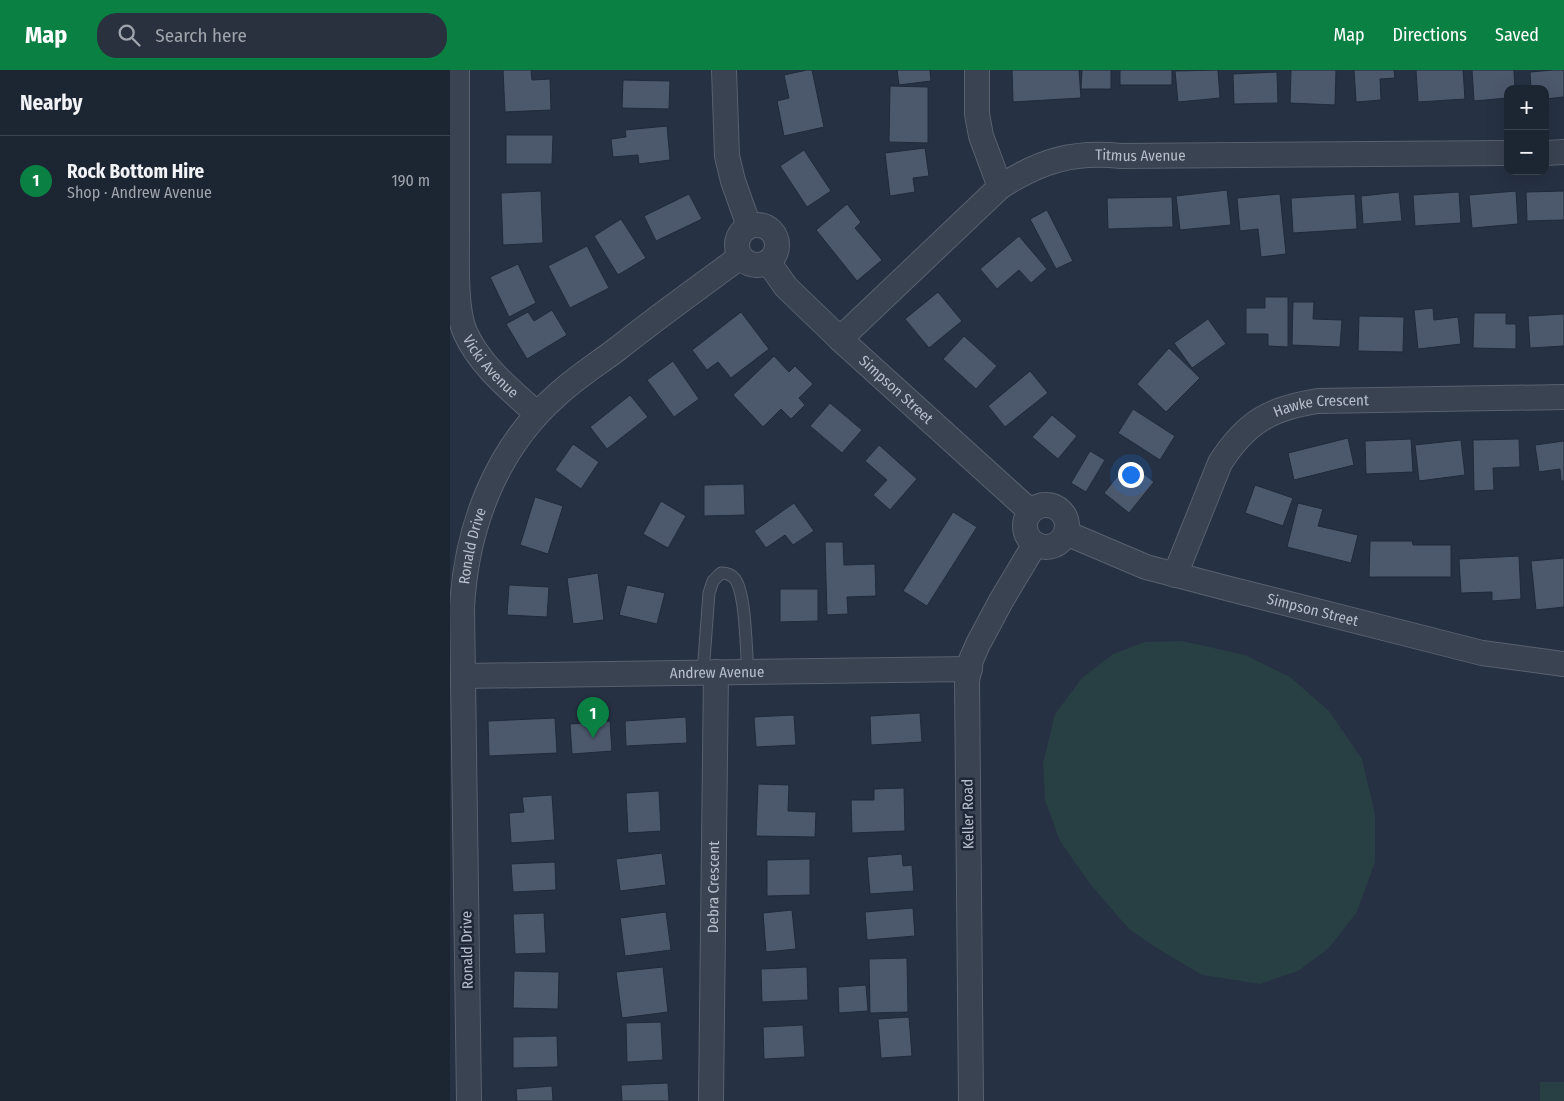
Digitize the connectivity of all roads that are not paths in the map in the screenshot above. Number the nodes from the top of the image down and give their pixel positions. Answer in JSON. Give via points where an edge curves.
{"nodes":[{"id":1,"x":457,"y":70,"type":"edge"},
{"id":2,"x":724,"y":70,"type":"edge"},
{"id":3,"x":977,"y":70,"type":"edge"},
{"id":4,"x":1549,"y":152,"type":"edge"},
{"id":5,"x":1564,"y":152,"type":"edge"},
{"id":6,"x":1504,"y":153,"type":"edge"},
{"id":7,"x":1000,"y":187,"type":"junction"},
{"id":8,"x":749,"y":226,"type":"junction"},
{"id":9,"x":740,"y":257,"type":"junction"},
{"id":10,"x":769,"y":263,"type":"junction"},
{"id":11,"x":840,"y":339,"type":"junction"},
{"id":12,"x":1564,"y":397,"type":"edge"},
{"id":13,"x":537,"y":414,"type":"junction"},
{"id":14,"x":1030,"y":511,"type":"junction"},
{"id":15,"x":1066,"y":533,"type":"junction"},
{"id":16,"x":1035,"y":544,"type":"junction"},
{"id":17,"x":1175,"y":575,"type":"junction"},
{"id":18,"x":1564,"y":664,"type":"edge"},
{"id":19,"x":970,"y":669,"type":"junction"},
{"id":20,"x":748,"y":672,"type":"junction"},
{"id":21,"x":709,"y":673,"type":"junction"},
{"id":22,"x":463,"y":676,"type":"junction"},
{"id":23,"x":458,"y":926,"type":"edge"},
{"id":24,"x":469,"y":1101,"type":"edge"},
{"id":25,"x":711,"y":1101,"type":"edge"},
{"id":26,"x":971,"y":1101,"type":"edge"}],
"edges":[{"from":1,"to":13,"type":"street","name":"Vicki Avenue","via":[[460,317],[467,336],[490,369]]},
{"from":2,"to":8,"type":"street","via":[[727,156]]},
{"from":3,"to":7,"type":"street","via":[[977,114],[981,136]]},
{"from":4,"to":5,"type":"street"},
{"from":6,"to":7,"type":"street","name":"Titmus Avenue","via":[[1091,155],[1040,165]]},
{"from":7,"to":11,"type":"street","name":"Titmus Avenue"},
{"from":8,"to":9,"type":"street","via":[[737,242]]},
{"from":8,"to":10,"type":"street","via":[[760,225],[774,233],[778,248]]},
{"from":9,"to":10,"type":"street","via":[[754,266]]},
{"from":9,"to":13,"type":"street","name":"Ronald Drive","via":[[633,336]]},
{"from":10,"to":11,"type":"street","name":"Simpson Street","via":[[786,287]]},
{"from":11,"to":14,"type":"street","name":"Simpson Street"},
{"from":12,"to":17,"type":"street","name":"Hawke Crescent","via":[[1318,401],[1276,411],[1241,435],[1220,463]]},
{"from":13,"to":22,"type":"street","name":"Ronald Drive","via":[[504,459],[474,527],[464,586]]},
{"from":14,"to":15,"type":"street","via":[[1049,505],[1058,508],[1066,520]]},
{"from":14,"to":16,"type":"street","via":[[1025,522],[1026,531]]},
{"from":15,"to":16,"type":"street","via":[[1053,546]]},
{"from":15,"to":17,"type":"street","name":"Simpson Street","via":[[1146,567]]},
{"from":16,"to":19,"type":"street","name":"Keller Road","via":[[978,644]]},
{"from":17,"to":18,"type":"street","name":"Simpson Street","via":[[1482,653]]},
{"from":19,"to":20,"type":"street","name":"Andrew Avenue"},
{"from":19,"to":26,"type":"street","name":"Keller Road","via":[[967,715]]},
{"from":20,"to":21,"type":"street","name":"Andrew Avenue"},
{"from":20,"to":21,"type":"lane","name":"Debra Crescent","via":[[741,593],[734,578],[728,573],[721,573],[713,581],[709,593]]},
{"from":21,"to":22,"type":"street","name":"Andrew Avenue"},
{"from":21,"to":25,"type":"street","name":"Debra Crescent"},
{"from":22,"to":23,"type":"street","name":"Ronald Drive"},
{"from":23,"to":24,"type":"street","name":"Ronald Drive"}]}
